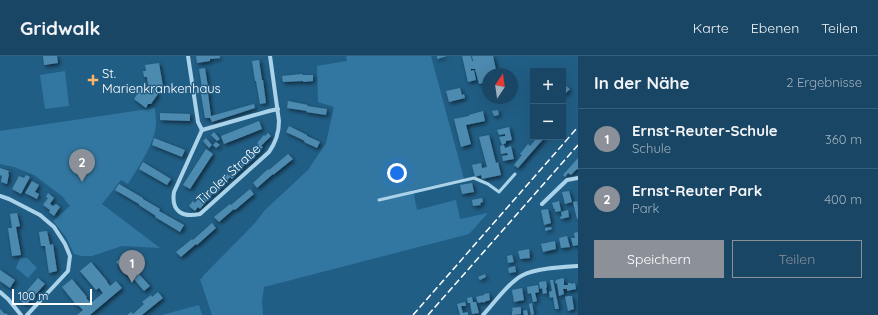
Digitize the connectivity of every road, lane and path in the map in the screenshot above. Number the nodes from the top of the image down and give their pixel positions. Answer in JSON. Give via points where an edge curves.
{"nodes":[{"id":1,"x":188,"y":56,"type":"edge"},
{"id":2,"x":270,"y":56,"type":"edge"},
{"id":3,"x":278,"y":110,"type":"junction"},
{"id":4,"x":202,"y":130,"type":"junction"},
{"id":5,"x":515,"y":174,"type":"dead end"},
{"id":6,"x":578,"y":178,"type":"edge"},
{"id":7,"x":0,"y":196,"type":"edge"},
{"id":8,"x":379,"y":200,"type":"dead end"},
{"id":9,"x":542,"y":204,"type":"dead end"},
{"id":10,"x":578,"y":266,"type":"edge"},
{"id":11,"x":0,"y":292,"type":"edge"},
{"id":12,"x":21,"y":315,"type":"edge"},
{"id":13,"x":27,"y":315,"type":"edge"},
{"id":14,"x":483,"y":315,"type":"edge"}],
"edges":[{"from":1,"to":4,"type":"street","via":[[198,122]]},
{"from":2,"to":3,"type":"street","name":"Tiroler Straße"},
{"from":3,"to":4,"type":"street"},
{"from":3,"to":4,"type":"street","name":"Tiroler Straße","via":[[279,132],[269,152],[200,214],[191,216],[179,211],[173,199],[177,183]]},
{"from":5,"to":8,"type":"lane","via":[[499,192],[474,178]]},
{"from":6,"to":9,"type":"street","via":[[567,180]]},
{"from":7,"to":13,"type":"street","via":[[40,215],[54,227],[70,256],[68,272]]},
{"from":10,"to":14,"type":"street","via":[[522,275]]},
{"from":11,"to":12,"type":"street"}]}
